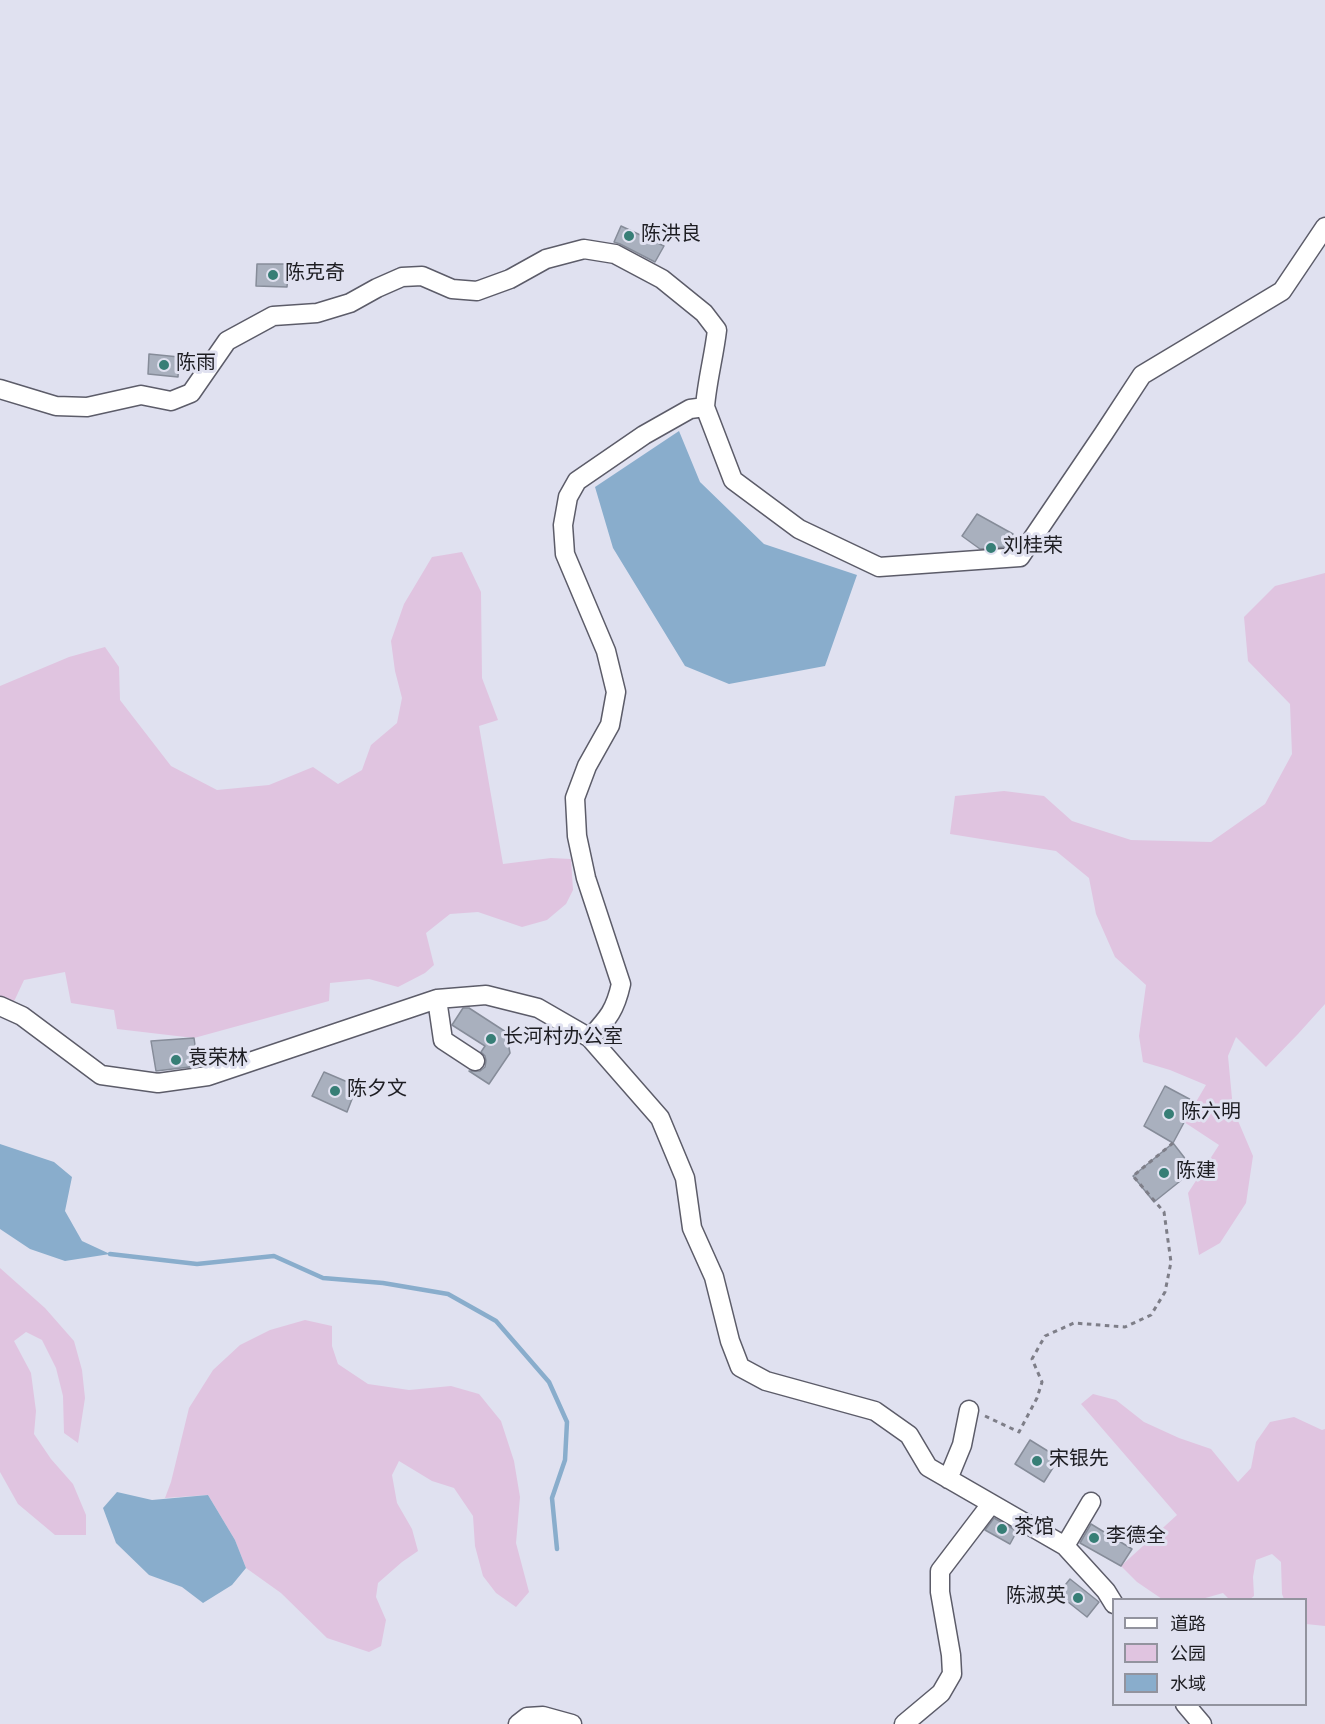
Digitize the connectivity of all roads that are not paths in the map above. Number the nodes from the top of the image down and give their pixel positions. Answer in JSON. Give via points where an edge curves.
{"nodes":[{"id":1,"x":1325,"y":227,"type":"edge"},
{"id":2,"x":0,"y":389,"type":"edge"},
{"id":3,"x":705,"y":407,"type":"junction"},
{"id":4,"x":437,"y":999,"type":"junction"},
{"id":5,"x":0,"y":1006,"type":"edge"},
{"id":6,"x":590,"y":1038,"type":"junction"},
{"id":7,"x":476,"y":1061,"type":"dead end"},
{"id":8,"x":969,"y":1410,"type":"road end"},
{"id":9,"x":948,"y":1479,"type":"junction"},
{"id":10,"x":1091,"y":1502,"type":"dead end"},
{"id":11,"x":991,"y":1504,"type":"junction"},
{"id":12,"x":1065,"y":1546,"type":"junction"},
{"id":13,"x":1112,"y":1602,"type":"edge"},
{"id":14,"x":1187,"y":1706,"type":"edge"},
{"id":15,"x":518,"y":1724,"type":"edge"},
{"id":16,"x":572,"y":1724,"type":"edge"},
{"id":17,"x":904,"y":1724,"type":"edge"},
{"id":18,"x":1202,"y":1724,"type":"edge"}],
"edges":[{"from":1,"to":3,"type":"street","via":[[1282,291],[1142,375],[1020,557],[879,567],[806,533],[733,480]]},
{"from":2,"to":3,"type":"street","via":[[56,406],[87,407],[141,395],[171,401],[191,393],[227,341],[273,316],[317,313],[350,303],[402,277],[422,276],[452,289],[477,291],[546,259],[584,249],[615,254],[662,279],[704,313],[717,330]]},
{"from":3,"to":6,"type":"street","via":[[690,409],[644,435],[578,481],[568,497],[563,525],[565,554],[606,651],[616,692],[610,725],[587,766],[575,798],[577,836],[586,878],[621,984],[611,1015]]},
{"from":4,"to":5,"type":"street","via":[[208,1076],[158,1083],[101,1075],[22,1016]]},
{"from":4,"to":6,"type":"street","via":[[486,995],[538,1008]]},
{"from":4,"to":7,"type":"street","via":[[443,1040]]},
{"from":6,"to":9,"type":"street","via":[[660,1118],[685,1178],[692,1228],[714,1277],[740,1367],[766,1381],[876,1411],[909,1435],[928,1467]]},
{"from":8,"to":9,"type":"street","via":[[962,1445]]},
{"from":9,"to":11,"type":"street"},
{"from":10,"to":12,"type":"street"},
{"from":11,"to":12,"type":"street"},
{"from":11,"to":17,"type":"street","via":[[940,1571],[952,1674],[941,1694]]},
{"from":12,"to":13,"type":"street","via":[[1107,1591]]},
{"from":14,"to":18,"type":"street"},
{"from":15,"to":16,"type":"street","via":[[526,1717],[543,1716]]}]}
